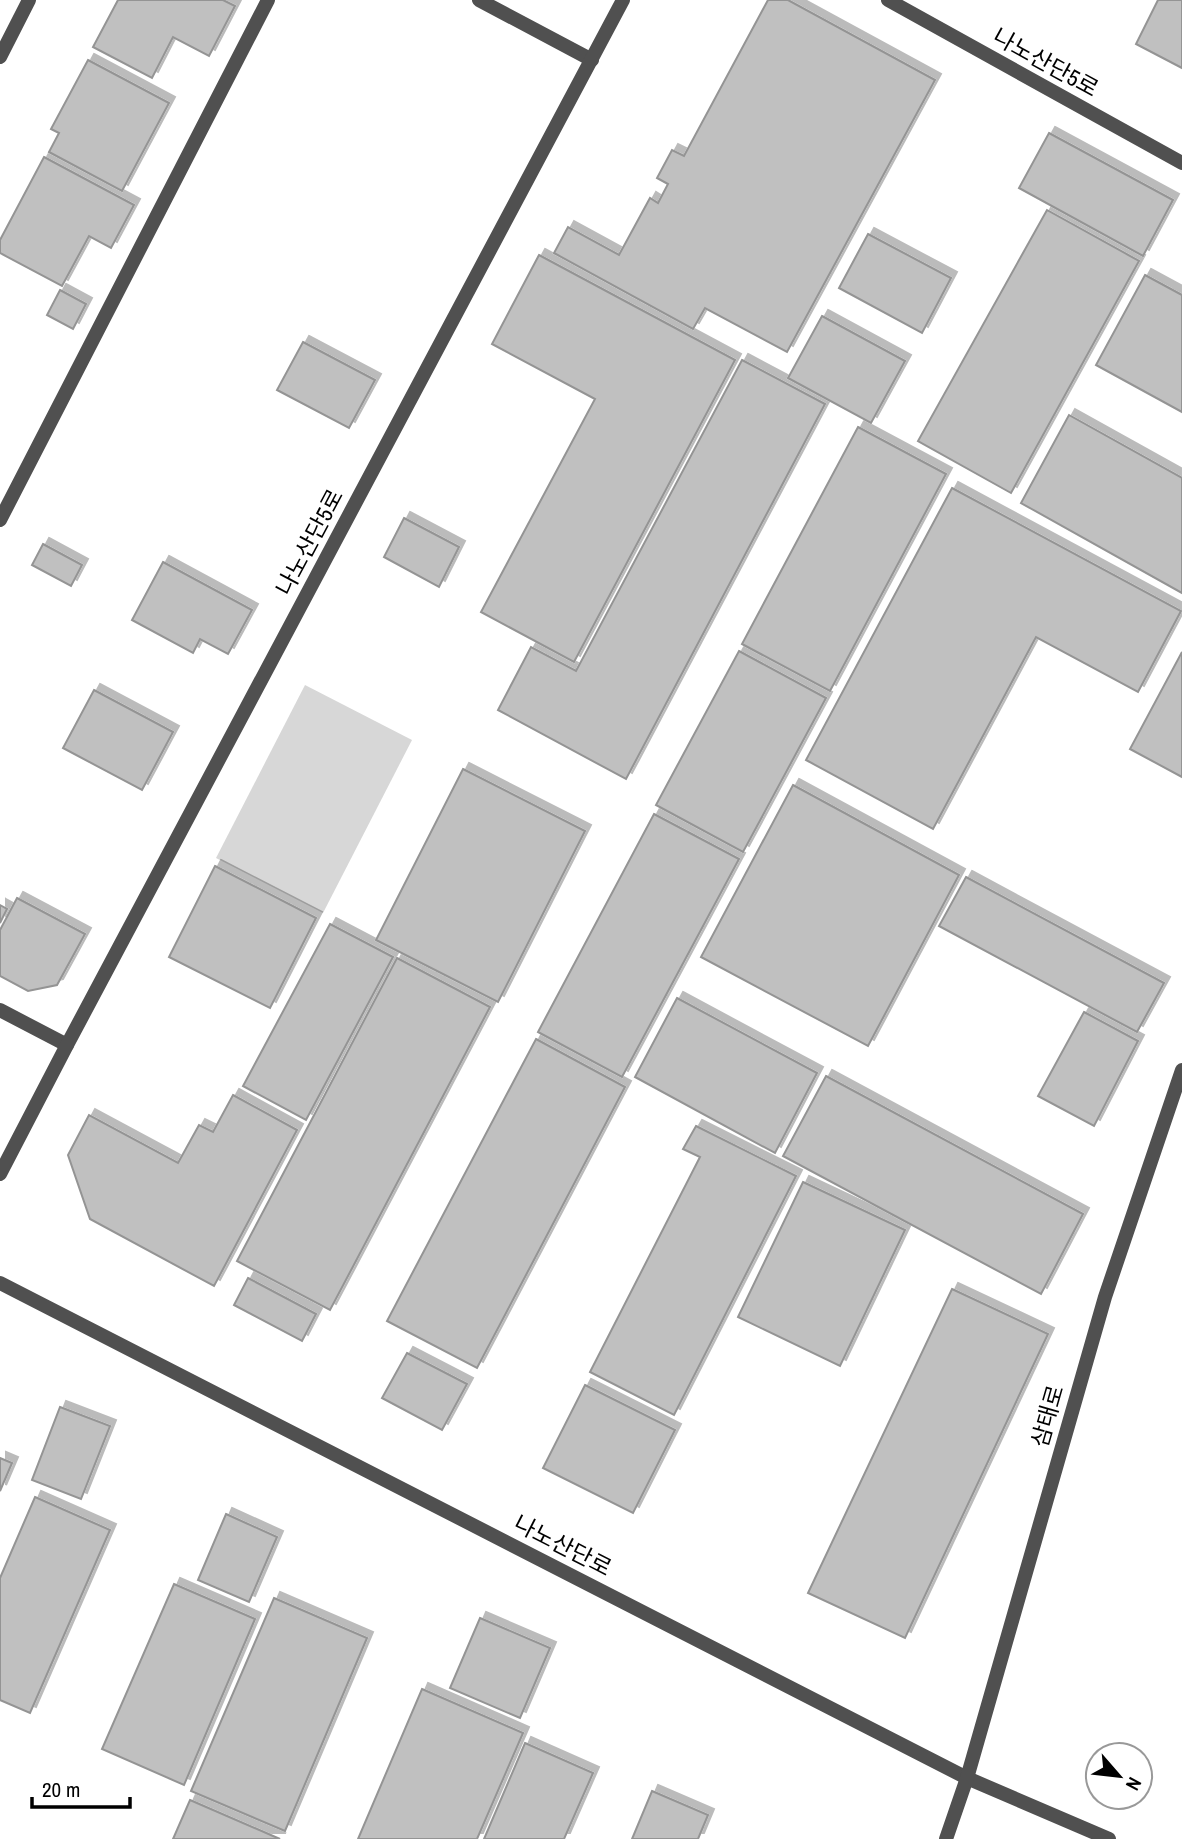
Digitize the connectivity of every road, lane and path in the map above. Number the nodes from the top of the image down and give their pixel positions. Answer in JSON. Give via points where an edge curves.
{"nodes":[{"id":1,"x":29,"y":0,"type":"edge"},
{"id":2,"x":268,"y":0,"type":"edge"},
{"id":3,"x":479,"y":0,"type":"edge"},
{"id":4,"x":623,"y":0,"type":"edge"},
{"id":5,"x":888,"y":0,"type":"edge"},
{"id":6,"x":0,"y":57,"type":"edge"},
{"id":7,"x":592,"y":60,"type":"junction"},
{"id":8,"x":1182,"y":163,"type":"edge"},
{"id":9,"x":0,"y":520,"type":"edge"},
{"id":10,"x":0,"y":1010,"type":"edge"},
{"id":11,"x":66,"y":1045,"type":"junction"},
{"id":12,"x":1182,"y":1070,"type":"edge"},
{"id":13,"x":0,"y":1174,"type":"edge"},
{"id":14,"x":0,"y":1283,"type":"edge"},
{"id":15,"x":967,"y":1778,"type":"junction"},
{"id":16,"x":946,"y":1839,"type":"edge"},
{"id":17,"x":1109,"y":1839,"type":"edge"}],
"edges":[{"from":1,"to":6,"type":"street"},
{"from":2,"to":9,"type":"street"},
{"from":3,"to":7,"type":"street"},
{"from":4,"to":7,"type":"street","name":"나노산단5로"},
{"from":5,"to":8,"type":"street","name":"나노산단5로"},
{"from":7,"to":11,"type":"street","name":"나노산단5로"},
{"from":10,"to":11,"type":"street"},
{"from":11,"to":13,"type":"street","name":"나노산단5로"},
{"from":12,"to":15,"type":"street","name":"삼태로","via":[[1105,1297]]},
{"from":14,"to":15,"type":"street","name":"나노산단로"},
{"from":15,"to":16,"type":"street","name":"삼태로"},
{"from":15,"to":17,"type":"street","name":"나노산단로"}]}
